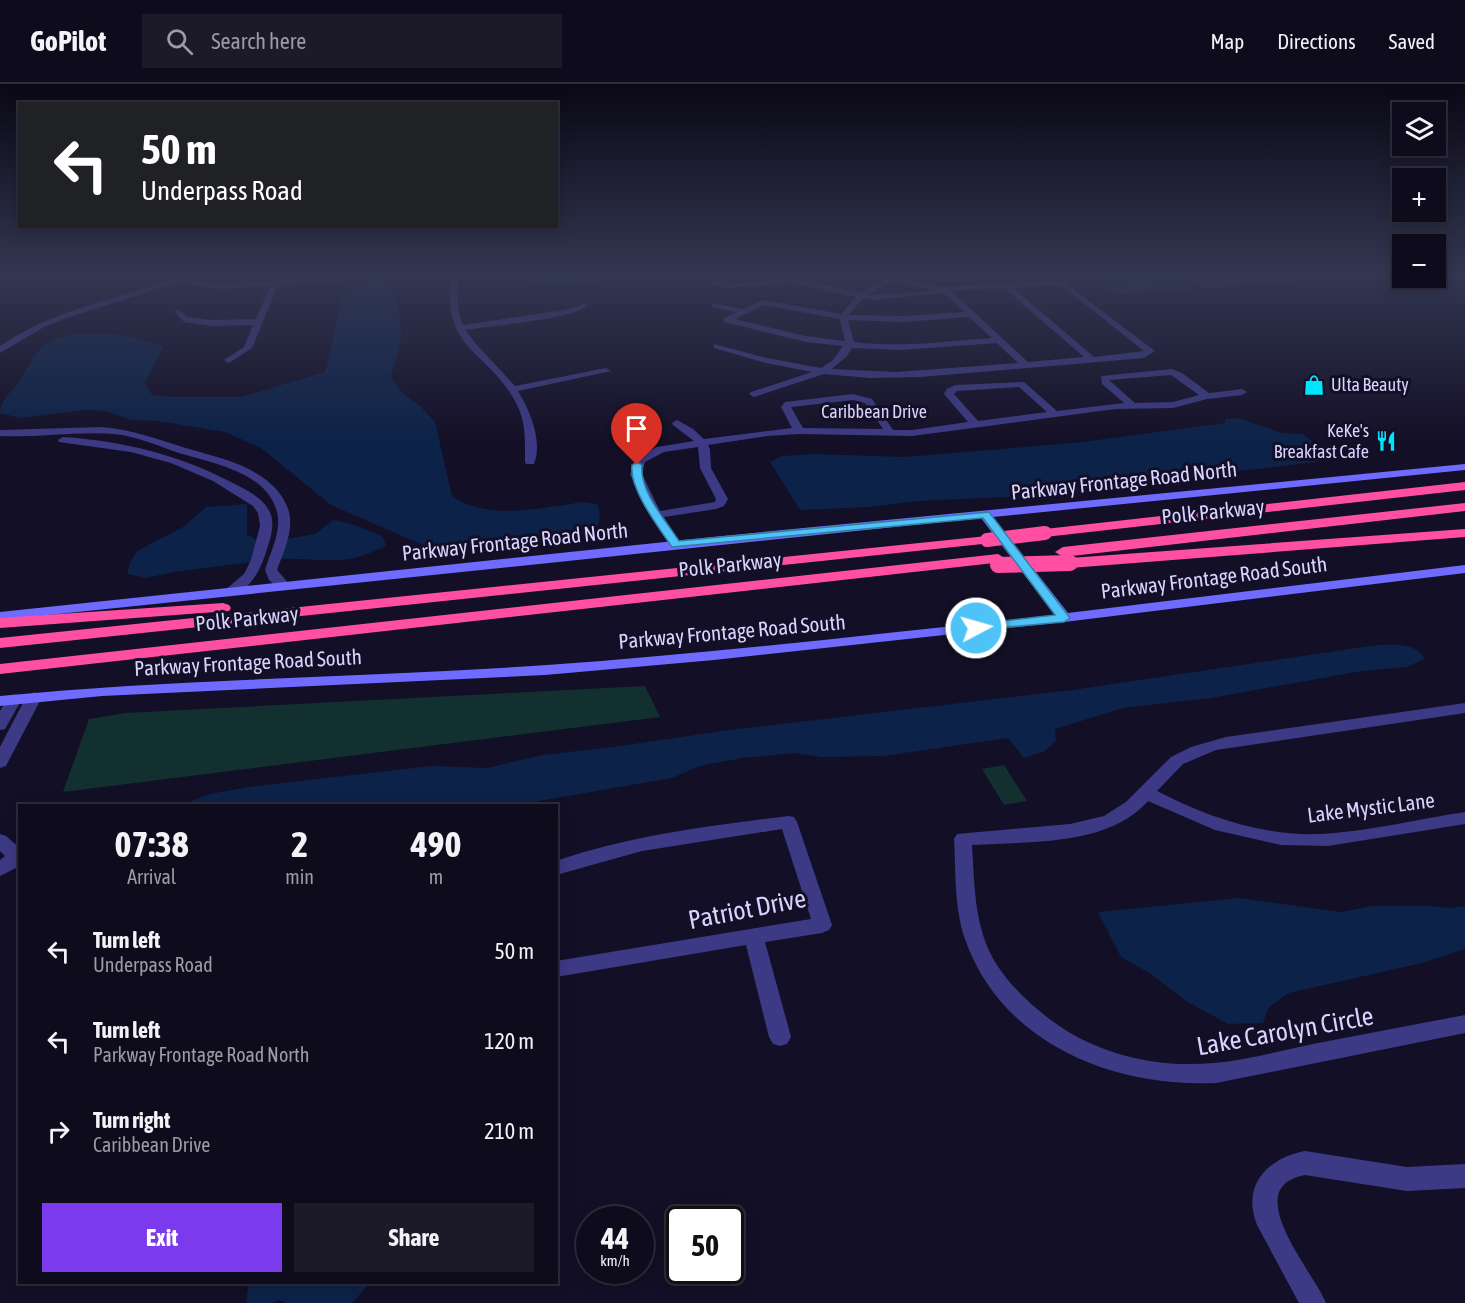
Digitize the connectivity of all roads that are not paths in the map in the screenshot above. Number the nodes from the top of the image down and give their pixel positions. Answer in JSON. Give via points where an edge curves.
{"nodes":[{"id":1,"x":15,"y":330,"type":"edge"},
{"id":2,"x":32,"y":330,"type":"edge"},
{"id":3,"x":255,"y":330,"type":"edge"},
{"id":4,"x":461,"y":330,"type":"edge"},
{"id":5,"x":769,"y":330,"type":"edge"},
{"id":6,"x":846,"y":330,"type":"edge"},
{"id":7,"x":988,"y":330,"type":"edge"},
{"id":8,"x":1057,"y":330,"type":"edge"},
{"id":9,"x":1123,"y":330,"type":"edge"},
{"id":10,"x":8,"y":333,"type":"dead end"},
{"id":11,"x":999,"y":340,"type":"junction"},
{"id":12,"x":849,"y":344,"type":"junction"},
{"id":13,"x":717,"y":346,"type":"dead end"},
{"id":14,"x":0,"y":350,"type":"edge"},
{"id":15,"x":1091,"y":359,"type":"junction"},
{"id":16,"x":230,"y":360,"type":"dead end"},
{"id":17,"x":1025,"y":364,"type":"junction"},
{"id":18,"x":825,"y":370,"type":"junction"},
{"id":19,"x":606,"y":371,"type":"dead end"},
{"id":20,"x":512,"y":389,"type":"junction"},
{"id":21,"x":1242,"y":392,"type":"dead end"},
{"id":22,"x":754,"y":394,"type":"dead end"},
{"id":23,"x":1208,"y":396,"type":"junction"},
{"id":24,"x":1132,"y":405,"type":"junction"},
{"id":25,"x":1056,"y":415,"type":"junction"},
{"id":26,"x":677,"y":423,"type":"dead end"},
{"id":27,"x":974,"y":423,"type":"junction"},
{"id":28,"x":799,"y":431,"type":"junction"},
{"id":29,"x":0,"y":433,"type":"edge"},
{"id":30,"x":891,"y":434,"type":"junction"},
{"id":31,"x":0,"y":440,"type":"edge"},
{"id":32,"x":702,"y":444,"type":"junction"},
{"id":33,"x":531,"y":462,"type":"dead end"},
{"id":34,"x":1465,"y":467,"type":"edge"},
{"id":35,"x":1465,"y":486,"type":"edge"},
{"id":36,"x":1465,"y":507,"type":"edge"},
{"id":37,"x":986,"y":514,"type":"junction"},
{"id":38,"x":657,"y":515,"type":"junction"},
{"id":39,"x":1465,"y":533,"type":"edge"},
{"id":40,"x":676,"y":545,"type":"junction"},
{"id":41,"x":1066,"y":557,"type":"junction"},
{"id":42,"x":1465,"y":569,"type":"edge"},
{"id":43,"x":284,"y":586,"type":"junction"},
{"id":44,"x":231,"y":591,"type":"junction"},
{"id":45,"x":470,"y":594,"type":"junction"},
{"id":46,"x":0,"y":616,"type":"edge"},
{"id":47,"x":1064,"y":618,"type":"junction"},
{"id":48,"x":0,"y":623,"type":"edge"},
{"id":49,"x":262,"y":640,"type":"junction"},
{"id":50,"x":0,"y":643,"type":"edge"},
{"id":51,"x":0,"y":669,"type":"edge"},
{"id":52,"x":0,"y":676,"type":"edge"},
{"id":53,"x":34,"y":697,"type":"junction"},
{"id":54,"x":7,"y":700,"type":"edge"},
{"id":55,"x":1464,"y":709,"type":"edge"},
{"id":56,"x":0,"y":725,"type":"edge"},
{"id":57,"x":0,"y":762,"type":"edge"},
{"id":58,"x":1147,"y":793,"type":"junction"},
{"id":59,"x":1465,"y":818,"type":"edge"},
{"id":60,"x":0,"y":841,"type":"edge"},
{"id":61,"x":18,"y":858,"type":"edge"},
{"id":62,"x":558,"y":867,"type":"edge"},
{"id":63,"x":0,"y":869,"type":"edge"},
{"id":64,"x":754,"y":936,"type":"junction"},
{"id":65,"x":558,"y":969,"type":"edge"},
{"id":66,"x":1465,"y":1024,"type":"edge"},
{"id":67,"x":780,"y":1037,"type":"dead end"},
{"id":68,"x":1465,"y":1176,"type":"edge"},
{"id":69,"x":1313,"y":1303,"type":"edge"}],
"edges":[{"from":1,"to":10,"type":"street"},
{"from":2,"to":14,"type":"street"},
{"from":3,"to":16,"type":"street","via":[[248,348]]},
{"from":4,"to":20,"type":"street","via":[[478,355]]},
{"from":5,"to":12,"type":"street"},
{"from":6,"to":12,"type":"street"},
{"from":7,"to":11,"type":"street"},
{"from":8,"to":15,"type":"street"},
{"from":9,"to":15,"type":"street","via":[[1150,351]]},
{"from":11,"to":12,"type":"street","via":[[902,347]]},
{"from":11,"to":17,"type":"street"},
{"from":12,"to":18,"type":"street","via":[[841,359]]},
{"from":13,"to":18,"type":"street","via":[[769,361]]},
{"from":15,"to":17,"type":"street"},
{"from":17,"to":18,"type":"street","via":[[901,375]]},
{"from":18,"to":22,"type":"street"},
{"from":19,"to":20,"type":"street"},
{"from":20,"to":33,"type":"street","via":[[528,421]]},
{"from":21,"to":23,"type":"street","name":"Caribbean Drive"},
{"from":23,"to":24,"type":"street","name":"Caribbean Drive","via":[[1173,405]]},
{"from":23,"to":24,"type":"street","via":[[1172,372],[1104,378]]},
{"from":24,"to":25,"type":"street","name":"Caribbean Drive"},
{"from":25,"to":27,"type":"street","name":"Caribbean Drive"},
{"from":25,"to":27,"type":"street","via":[[1021,384],[950,391]]},
{"from":26,"to":32,"type":"street","via":[[696,434]]},
{"from":27,"to":30,"type":"street","name":"Caribbean Drive"},
{"from":28,"to":30,"type":"street","name":"Caribbean Drive"},
{"from":28,"to":30,"type":"street","via":[[786,407],[789,404],[858,397],[869,401]]},
{"from":28,"to":32,"type":"street","name":"Caribbean Drive"},
{"from":29,"to":43,"type":"street","via":[[128,432],[236,468],[267,487],[279,501],[283,523],[271,570]]},
{"from":31,"to":44,"type":"street","via":[[73,440],[118,445],[196,468],[245,494],[261,506],[267,519],[251,576]]},
{"from":32,"to":38,"type":"street","name":"Caribbean Drive","via":[[661,449],[640,460],[636,474]]},
{"from":32,"to":38,"type":"street","via":[[702,458],[721,502],[712,507]]},
{"from":34,"to":37,"type":"main road","name":"Parkway Frontage Road North"},
{"from":35,"to":45,"type":"highway","name":"Polk Parkway","bridge":true},
{"from":36,"to":41,"type":"highway","name":"Polk Parkway"},
{"from":37,"to":40,"type":"main road","name":"Parkway Frontage Road North"},
{"from":37,"to":47,"type":"main road"},
{"from":38,"to":40,"type":"street","name":"Caribbean Drive"},
{"from":39,"to":41,"type":"highway"},
{"from":40,"to":43,"type":"main road","name":"Parkway Frontage Road North"},
{"from":41,"to":49,"type":"highway","name":"Polk Parkway","bridge":true,"via":[[952,568],[912,567]]},
{"from":42,"to":47,"type":"main road","name":"Parkway Frontage Road South"},
{"from":43,"to":44,"type":"main road","name":"Parkway Frontage Road North"},
{"from":44,"to":46,"type":"main road","name":"Parkway Frontage Road North"},
{"from":45,"to":48,"type":"highway"},
{"from":45,"to":50,"type":"highway","name":"Polk Parkway"},
{"from":47,"to":53,"type":"main road","name":"Parkway Frontage Road South","via":[[545,670],[259,682]]},
{"from":49,"to":51,"type":"highway","name":"Polk Parkway"},
{"from":49,"to":52,"type":"highway"},
{"from":53,"to":54,"type":"main road","name":"Parkway Frontage Road South"},
{"from":53,"to":57,"type":"street"},
{"from":54,"to":56,"type":"street"},
{"from":55,"to":58,"type":"street","name":"Lake Carolyn Circle","via":[[1199,749],[1173,764]]},
{"from":58,"to":59,"type":"street","name":"Lake Mystic Lane","via":[[1227,829],[1304,841]]},
{"from":58,"to":66,"type":"street","name":"Lake Carolyn Circle","via":[[1125,812],[1098,824],[963,839],[968,917],[975,941],[991,973],[1042,1027],[1081,1049],[1124,1066],[1180,1075],[1216,1073]]},
{"from":60,"to":61,"type":"street"},
{"from":61,"to":63,"type":"street"},
{"from":62,"to":64,"type":"street","name":"Patriot Drive","via":[[603,852],[673,838],[788,822],[822,925]]},
{"from":64,"to":65,"type":"street","name":"Patriot Drive"},
{"from":64,"to":67,"type":"street"},
{"from":68,"to":69,"type":"street","via":[[1407,1179],[1305,1163],[1288,1166],[1274,1176],[1264,1196],[1266,1216]]}]}
